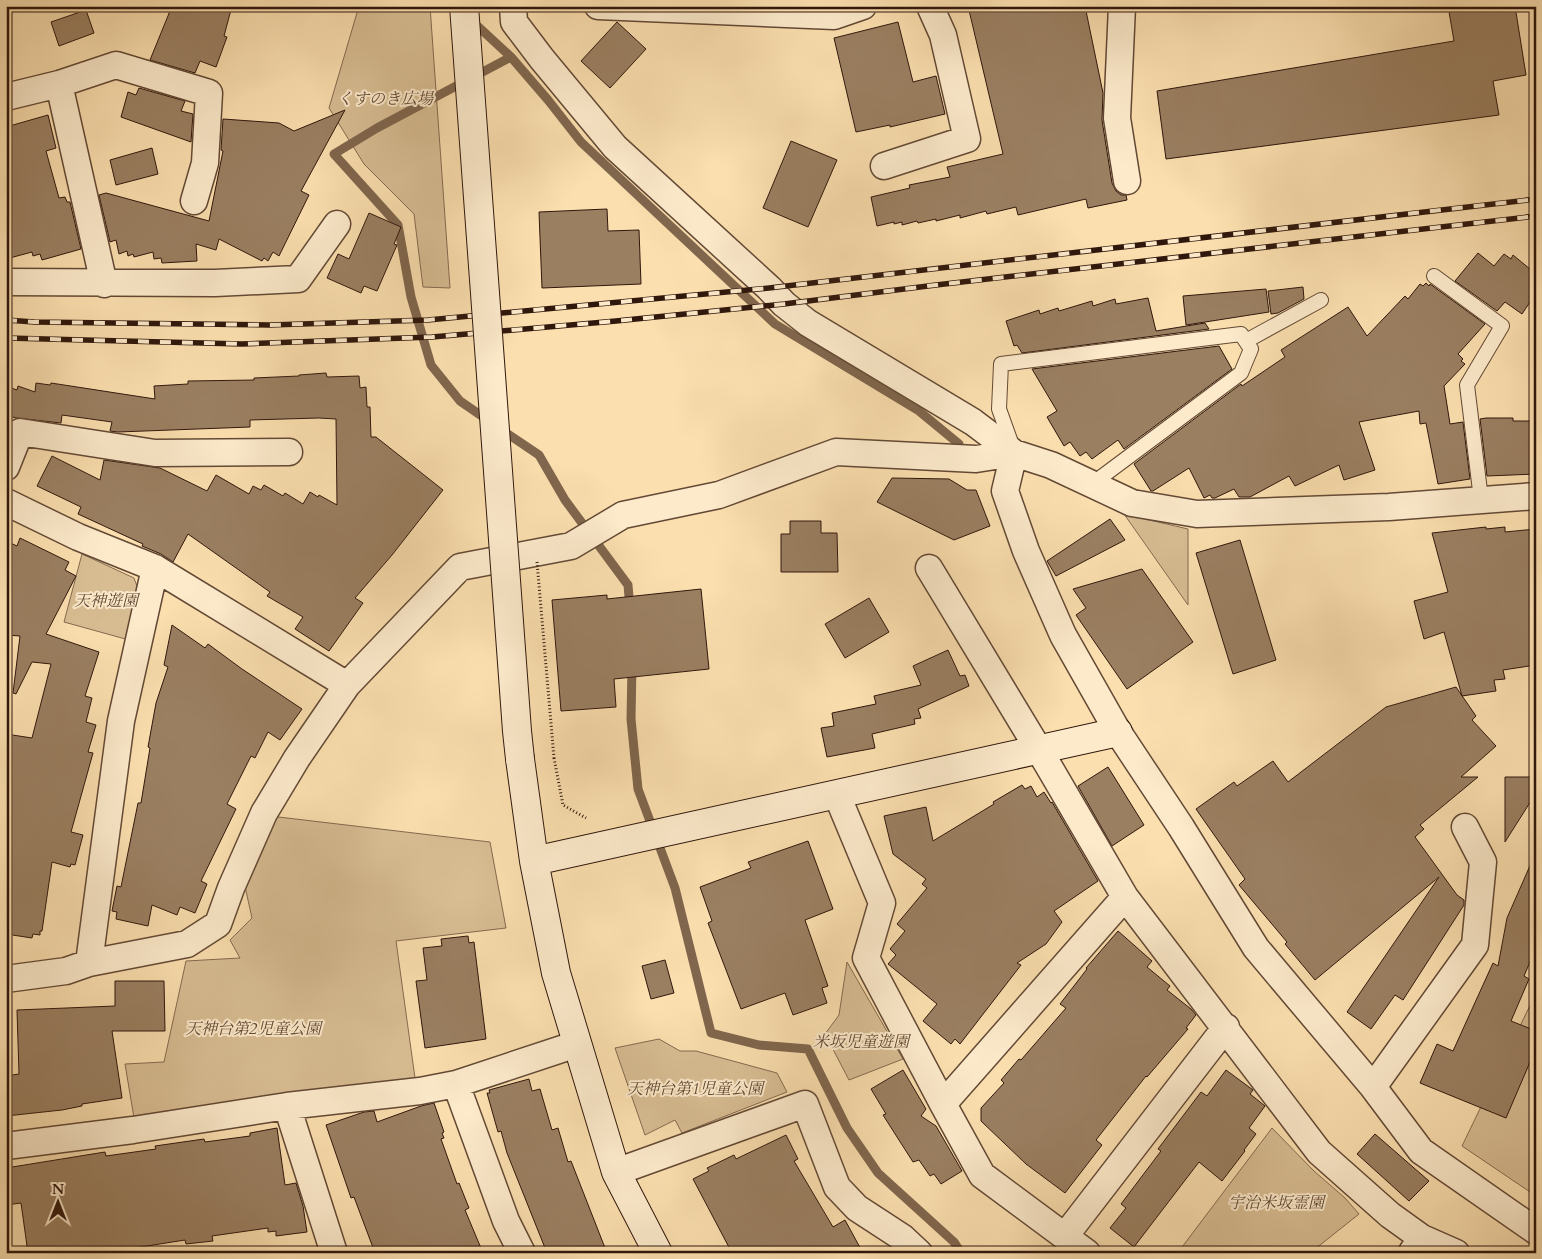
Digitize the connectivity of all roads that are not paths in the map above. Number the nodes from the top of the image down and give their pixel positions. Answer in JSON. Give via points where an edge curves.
{"nodes":[{"id":1,"x":464,"y":6,"type":"edge"},
{"id":2,"x":513,"y":6,"type":"edge"},
{"id":3,"x":598,"y":6,"type":"edge"},
{"id":4,"x":863,"y":6,"type":"edge"},
{"id":5,"x":930,"y":6,"type":"edge"},
{"id":6,"x":1122,"y":6,"type":"edge"},
{"id":7,"x":664,"y":8,"type":"edge"},
{"id":8,"x":59,"y":84,"type":"junction"},
{"id":9,"x":6,"y":98,"type":"edge"},
{"id":10,"x":884,"y":166,"type":"dead end"},
{"id":11,"x":1127,"y":181,"type":"dead end"},
{"id":12,"x":194,"y":201,"type":"dead end"},
{"id":13,"x":337,"y":224,"type":"dead end"},
{"id":14,"x":1434,"y":276,"type":"dead end"},
{"id":15,"x":6,"y":282,"type":"edge"},
{"id":16,"x":104,"y":284,"type":"junction"},
{"id":17,"x":1321,"y":300,"type":"dead end"},
{"id":18,"x":1246,"y":341,"type":"junction"},
{"id":19,"x":289,"y":452,"type":"dead end"},
{"id":20,"x":1014,"y":453,"type":"junction"},
{"id":21,"x":6,"y":467,"type":"edge"},
{"id":22,"x":1092,"y":484,"type":"junction"},
{"id":23,"x":1536,"y":496,"type":"edge"},
{"id":24,"x":1481,"y":499,"type":"junction"},
{"id":25,"x":6,"y":502,"type":"edge"},
{"id":26,"x":155,"y":568,"type":"junction"},
{"id":27,"x":930,"y":568,"type":"dead end"},
{"id":28,"x":347,"y":685,"type":"junction"},
{"id":29,"x":1118,"y":732,"type":"junction"},
{"id":30,"x":1039,"y":750,"type":"junction"},
{"id":31,"x":837,"y":794,"type":"junction"},
{"id":32,"x":1465,"y":827,"type":"dead end"},
{"id":33,"x":534,"y":861,"type":"junction"},
{"id":34,"x":1125,"y":896,"type":"junction"},
{"id":35,"x":89,"y":963,"type":"junction"},
{"id":36,"x":6,"y":979,"type":"edge"},
{"id":37,"x":1226,"y":1027,"type":"junction"},
{"id":38,"x":577,"y":1044,"type":"junction"},
{"id":39,"x":456,"y":1084,"type":"junction"},
{"id":40,"x":1373,"y":1087,"type":"junction"},
{"id":41,"x":943,"y":1104,"type":"junction"},
{"id":42,"x":287,"y":1106,"type":"junction"},
{"id":43,"x":6,"y":1146,"type":"edge"},
{"id":44,"x":616,"y":1172,"type":"junction"},
{"id":45,"x":1536,"y":1231,"type":"edge"},
{"id":46,"x":1065,"y":1236,"type":"junction"},
{"id":47,"x":1417,"y":1246,"type":"edge"},
{"id":48,"x":334,"y":1253,"type":"edge"},
{"id":49,"x":522,"y":1253,"type":"edge"},
{"id":50,"x":658,"y":1253,"type":"edge"},
{"id":51,"x":919,"y":1253,"type":"edge"},
{"id":52,"x":1087,"y":1253,"type":"edge"},
{"id":53,"x":1456,"y":1253,"type":"edge"}],
"edges":[{"from":1,"to":33,"type":"street","bridge":true,"via":[[516,731]]},
{"from":2,"to":20,"type":"street","via":[[514,22],[615,147],[784,304],[808,323],[973,422]]},
{"from":3,"to":7,"type":"street"},
{"from":4,"to":7,"type":"street","via":[[834,16]]},
{"from":5,"to":10,"type":"street","via":[[943,34],[968,139]]},
{"from":6,"to":11,"type":"street","via":[[1117,118]]},
{"from":8,"to":9,"type":"street"},
{"from":8,"to":12,"type":"street","via":[[116,65],[208,93],[205,164]]},
{"from":8,"to":16,"type":"street"},
{"from":13,"to":16,"type":"street","via":[[298,279]]},
{"from":14,"to":24,"type":"lane","via":[[1502,326],[1467,385]]},
{"from":15,"to":16,"type":"street"},
{"from":17,"to":18,"type":"lane"},
{"from":18,"to":20,"type":"lane","via":[[1241,334],[1001,364],[999,409]]},
{"from":18,"to":22,"type":"lane","via":[[1251,349],[1241,373]]},
{"from":19,"to":21,"type":"street","via":[[155,453],[20,432]]},
{"from":20,"to":22,"type":"street","via":[[1052,465]]},
{"from":20,"to":28,"type":"street","via":[[976,459],[836,452],[719,495],[623,516],[571,546],[460,567]]},
{"from":20,"to":29,"type":"street","via":[[1005,491],[1026,551],[1063,635]]},
{"from":22,"to":24,"type":"street","via":[[1132,502],[1197,514],[1389,507]]},
{"from":23,"to":24,"type":"street"},
{"from":25,"to":26,"type":"street","via":[[78,537]]},
{"from":26,"to":28,"type":"street"},
{"from":26,"to":35,"type":"street","via":[[121,720]]},
{"from":27,"to":30,"type":"street"},
{"from":28,"to":35,"type":"street","via":[[264,813],[218,924],[187,944]]},
{"from":29,"to":30,"type":"street"},
{"from":29,"to":40,"type":"street","via":[[1256,948]]},
{"from":30,"to":31,"type":"street"},
{"from":30,"to":34,"type":"street"},
{"from":31,"to":33,"type":"street"},
{"from":31,"to":41,"type":"street","via":[[882,903],[866,958]]},
{"from":32,"to":40,"type":"street","via":[[1483,862],[1475,945]]},
{"from":33,"to":38,"type":"street","via":[[556,973]]},
{"from":34,"to":37,"type":"street"},
{"from":34,"to":41,"type":"street"},
{"from":35,"to":36,"type":"street","via":[[66,971]]},
{"from":37,"to":46,"type":"street"},
{"from":37,"to":47,"type":"street","via":[[1319,1152],[1390,1216]]},
{"from":38,"to":39,"type":"street"},
{"from":38,"to":44,"type":"street"},
{"from":39,"to":42,"type":"street"},
{"from":39,"to":49,"type":"street","via":[[506,1221]]},
{"from":40,"to":45,"type":"street","via":[[1421,1151]]},
{"from":41,"to":46,"type":"street","via":[[982,1174]]},
{"from":42,"to":43,"type":"street"},
{"from":42,"to":48,"type":"street"},
{"from":44,"to":50,"type":"street"},
{"from":44,"to":51,"type":"street","via":[[805,1104],[837,1188],[856,1208],[903,1238]]},
{"from":46,"to":52,"type":"street"},
{"from":47,"to":53,"type":"street"}]}
